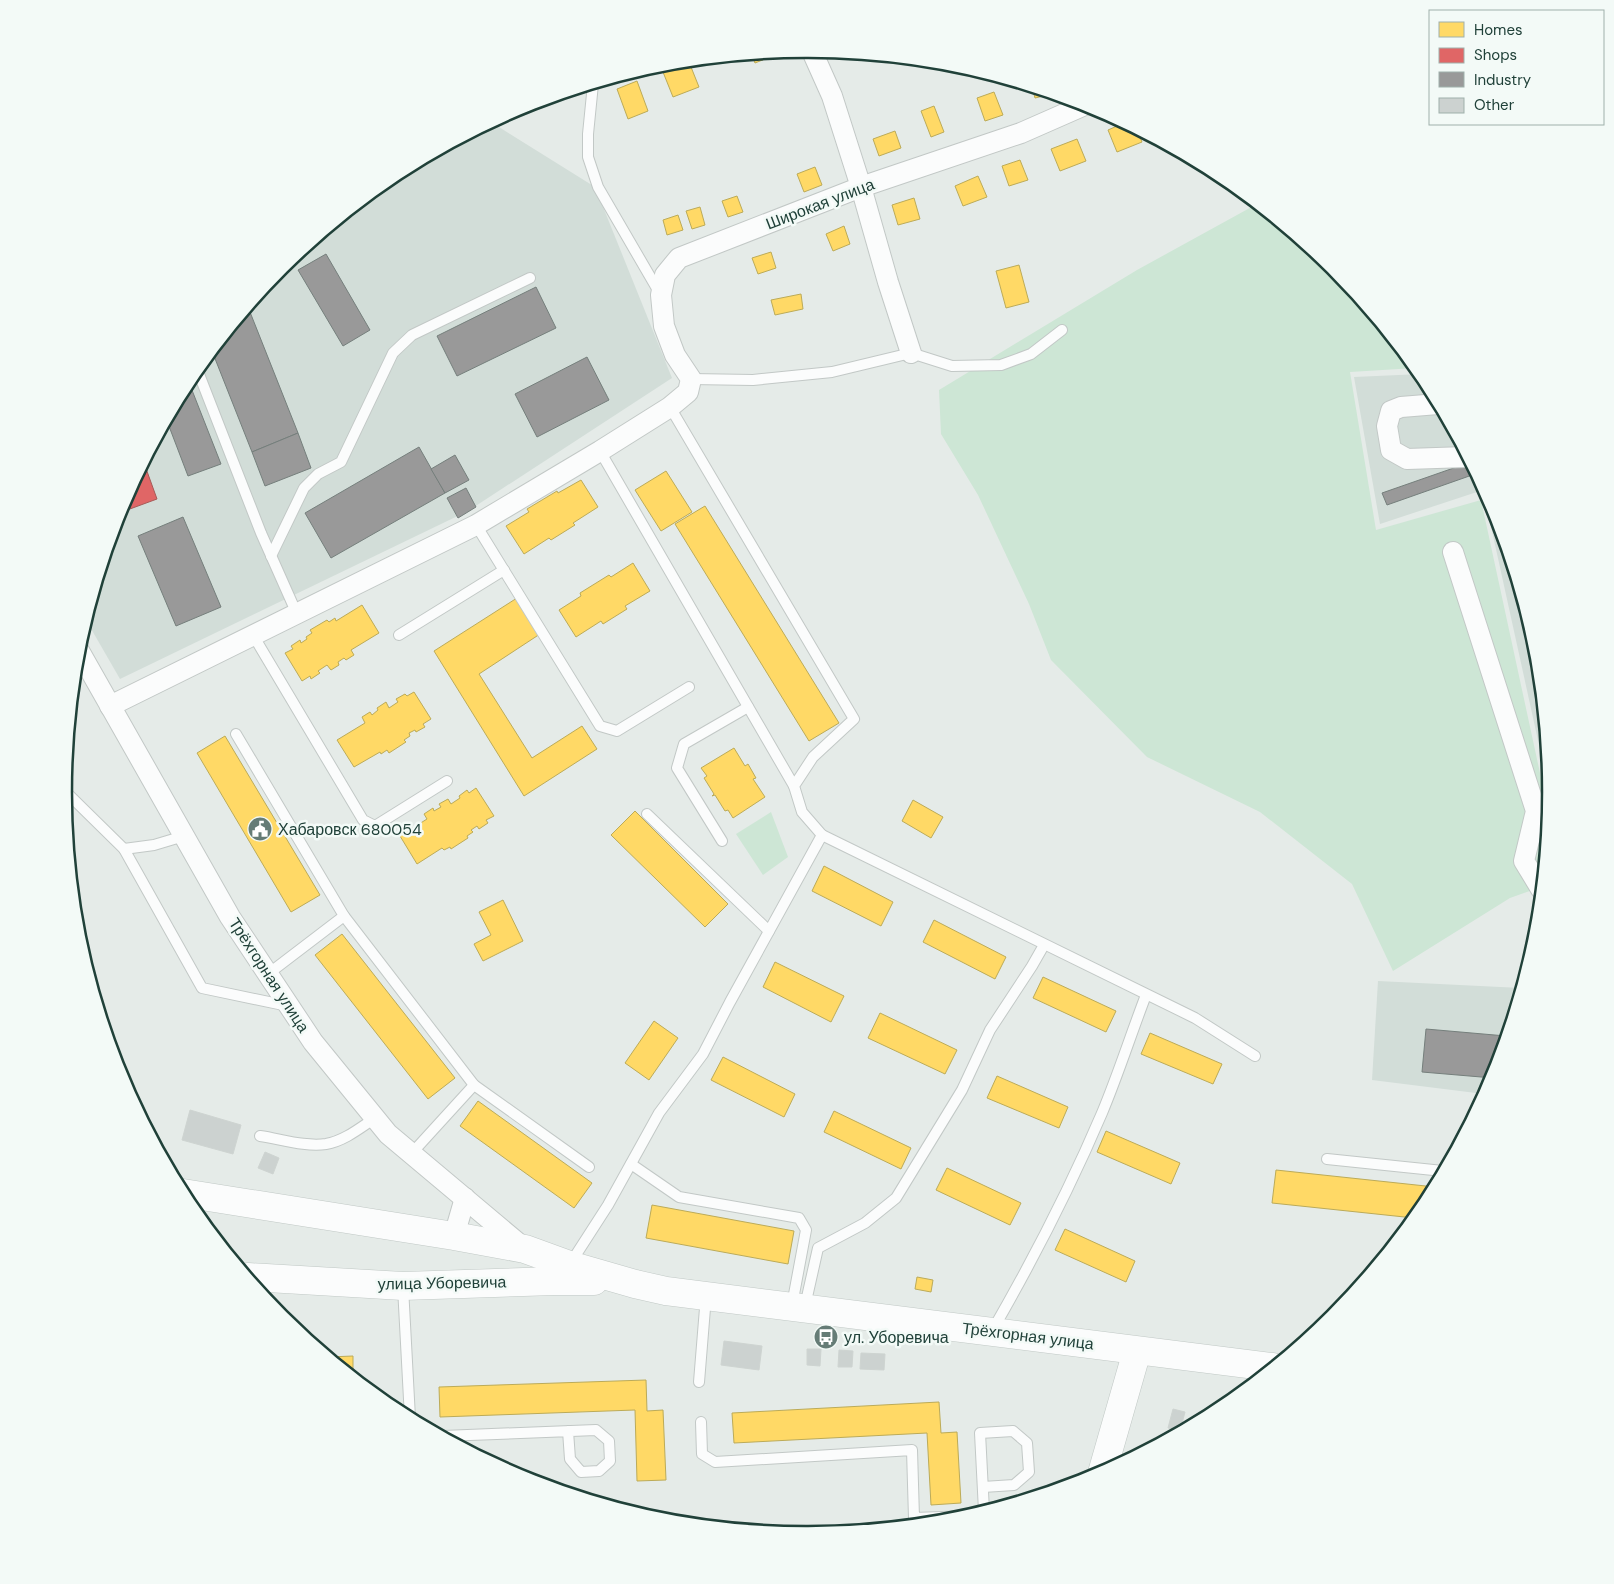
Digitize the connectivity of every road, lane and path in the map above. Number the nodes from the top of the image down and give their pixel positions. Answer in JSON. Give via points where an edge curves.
{"nodes":[{"id":1,"x":815,"y":58,"type":"edge"},
{"id":2,"x":592,"y":90,"type":"edge"},
{"id":3,"x":1076,"y":109,"type":"edge"},
{"id":4,"x":862,"y":187,"type":"junction"},
{"id":5,"x":530,"y":278,"type":"dead end"},
{"id":6,"x":661,"y":295,"type":"junction"},
{"id":7,"x":1062,"y":330,"type":"dead end"},
{"id":8,"x":910,"y":353,"type":"junction"},
{"id":9,"x":200,"y":378,"type":"edge"},
{"id":10,"x":691,"y":379,"type":"junction"},
{"id":11,"x":1431,"y":405,"type":"edge"},
{"id":12,"x":670,"y":407,"type":"junction"},
{"id":13,"x":600,"y":451,"type":"junction"},
{"id":14,"x":1461,"y":457,"type":"edge"},
{"id":15,"x":476,"y":525,"type":"junction"},
{"id":16,"x":1453,"y":552,"type":"dead end"},
{"id":17,"x":271,"y":556,"type":"junction"},
{"id":18,"x":504,"y":570,"type":"junction"},
{"id":19,"x":297,"y":614,"type":"junction"},
{"id":20,"x":253,"y":635,"type":"junction"},
{"id":21,"x":399,"y":635,"type":"dead end"},
{"id":22,"x":85,"y":661,"type":"edge"},
{"id":23,"x":689,"y":687,"type":"dead end"},
{"id":24,"x":110,"y":706,"type":"junction"},
{"id":25,"x":748,"y":706,"type":"junction"},
{"id":26,"x":236,"y":734,"type":"dead end"},
{"id":27,"x":447,"y":781,"type":"dead end"},
{"id":28,"x":794,"y":786,"type":"junction"},
{"id":29,"x":72,"y":798,"type":"edge"},
{"id":30,"x":1541,"y":805,"type":"edge"},
{"id":31,"x":1541,"y":809,"type":"edge"},
{"id":32,"x":647,"y":814,"type":"dead end"},
{"id":33,"x":822,"y":835,"type":"junction"},
{"id":34,"x":184,"y":836,"type":"junction"},
{"id":35,"x":722,"y":841,"type":"dead end"},
{"id":36,"x":124,"y":849,"type":"junction"},
{"id":37,"x":1536,"y":881,"type":"edge"},
{"id":38,"x":344,"y":916,"type":"junction"},
{"id":39,"x":769,"y":931,"type":"junction"},
{"id":40,"x":1044,"y":945,"type":"junction"},
{"id":41,"x":268,"y":974,"type":"junction"},
{"id":42,"x":1146,"y":995,"type":"junction"},
{"id":43,"x":289,"y":1007,"type":"junction"},
{"id":44,"x":1255,"y":1056,"type":"dead end"},
{"id":45,"x":474,"y":1085,"type":"junction"},
{"id":46,"x":375,"y":1118,"type":"junction"},
{"id":47,"x":260,"y":1136,"type":"dead end"},
{"id":48,"x":412,"y":1153,"type":"junction"},
{"id":49,"x":1326,"y":1159,"type":"dead end"},
{"id":50,"x":631,"y":1164,"type":"junction"},
{"id":51,"x":589,"y":1167,"type":"dead end"},
{"id":52,"x":1436,"y":1170,"type":"edge"},
{"id":53,"x":193,"y":1195,"type":"edge"},
{"id":54,"x":465,"y":1198,"type":"junction"},
{"id":55,"x":454,"y":1236,"type":"junction"},
{"id":56,"x":525,"y":1249,"type":"junction"},
{"id":57,"x":570,"y":1265,"type":"junction"},
{"id":58,"x":256,"y":1277,"type":"edge"},
{"id":59,"x":635,"y":1284,"type":"junction"},
{"id":60,"x":403,"y":1286,"type":"junction"},
{"id":61,"x":706,"y":1296,"type":"junction"},
{"id":62,"x":798,"y":1307,"type":"junction"},
{"id":63,"x":991,"y":1332,"type":"junction"},
{"id":64,"x":1136,"y":1350,"type":"junction"},
{"id":65,"x":1265,"y":1366,"type":"edge"},
{"id":66,"x":699,"y":1382,"type":"dead end"},
{"id":67,"x":410,"y":1409,"type":"edge"},
{"id":68,"x":701,"y":1422,"type":"dead end"},
{"id":69,"x":568,"y":1431,"type":"junction"},
{"id":70,"x":456,"y":1437,"type":"edge"},
{"id":71,"x":1105,"y":1463,"type":"edge"},
{"id":72,"x":983,"y":1487,"type":"junction"},
{"id":73,"x":984,"y":1504,"type":"edge"},
{"id":74,"x":915,"y":1518,"type":"edge"}],
"edges":[{"from":1,"to":4,"type":"street","via":[[832,96]]},
{"from":2,"to":6,"type":"lane","via":[[588,157],[598,187]]},
{"from":3,"to":4,"type":"street","name":"Широкая улица","via":[[1020,133]]},
{"from":4,"to":6,"type":"street","name":"Широкая улица","via":[[679,258],[665,276]]},
{"from":4,"to":8,"type":"street"},
{"from":5,"to":17,"type":"lane","via":[[412,335],[393,354],[341,462],[318,474],[304,488]]},
{"from":6,"to":10,"type":"street","name":"Широкая улица","via":[[664,326],[675,355]]},
{"from":7,"to":8,"type":"lane","via":[[1031,354],[1001,365],[952,366]]},
{"from":8,"to":10,"type":"lane","via":[[832,372],[753,380]]},
{"from":9,"to":17,"type":"lane"},
{"from":10,"to":12,"type":"street","via":[[688,392]]},
{"from":11,"to":14,"type":"street","via":[[1392,410],[1388,426],[1391,450],[1407,459]]},
{"from":12,"to":13,"type":"street"},
{"from":12,"to":28,"type":"lane","via":[[854,719],[813,757]]},
{"from":13,"to":15,"type":"street"},
{"from":13,"to":25,"type":"lane"},
{"from":15,"to":18,"type":"lane"},
{"from":15,"to":19,"type":"street"},
{"from":16,"to":30,"type":"street"},
{"from":17,"to":19,"type":"lane"},
{"from":18,"to":21,"type":"lane"},
{"from":18,"to":23,"type":"lane","via":[[600,726],[617,731]]},
{"from":19,"to":20,"type":"street"},
{"from":20,"to":24,"type":"street"},
{"from":20,"to":27,"type":"lane","via":[[363,820],[375,826]]},
{"from":22,"to":24,"type":"street","name":"Трёхгорная улица"},
{"from":24,"to":34,"type":"street","name":"Трёхгорная улица"},
{"from":25,"to":28,"type":"lane"},
{"from":25,"to":35,"type":"lane","via":[[684,744],[678,768]]},
{"from":26,"to":38,"type":"lane"},
{"from":28,"to":33,"type":"lane","via":[[802,812]]},
{"from":29,"to":36,"type":"lane"},
{"from":31,"to":37,"type":"street","via":[[1524,861]]},
{"from":32,"to":39,"type":"lane"},
{"from":33,"to":39,"type":"lane"},
{"from":33,"to":40,"type":"lane"},
{"from":34,"to":36,"type":"lane"},
{"from":34,"to":41,"type":"street","name":"Трёхгорная улица","via":[[230,917]]},
{"from":36,"to":43,"type":"lane","via":[[202,988]]},
{"from":38,"to":41,"type":"lane"},
{"from":38,"to":45,"type":"lane"},
{"from":39,"to":50,"type":"lane","via":[[703,1054],[659,1113]]},
{"from":40,"to":42,"type":"lane"},
{"from":40,"to":62,"type":"lane","via":[[990,1030],[962,1090],[896,1198],[865,1223],[818,1248]]},
{"from":41,"to":43,"type":"street","name":"Трёхгорная улица"},
{"from":42,"to":44,"type":"lane","via":[[1195,1018]]},
{"from":42,"to":63,"type":"lane","via":[[1102,1112],[1058,1211]]},
{"from":43,"to":46,"type":"street","name":"Трёхгорная улица"},
{"from":45,"to":48,"type":"lane"},
{"from":45,"to":51,"type":"lane"},
{"from":46,"to":47,"type":"lane","via":[[327,1144]]},
{"from":46,"to":48,"type":"street","name":"Трёхгорная улица","via":[[388,1134]]},
{"from":48,"to":54,"type":"street","name":"Трёхгорная улица"},
{"from":49,"to":52,"type":"lane"},
{"from":50,"to":57,"type":"lane"},
{"from":50,"to":62,"type":"lane","via":[[679,1197],[798,1218],[806,1230]]},
{"from":53,"to":55,"type":"main road"},
{"from":54,"to":55,"type":"street"},
{"from":54,"to":56,"type":"street","name":"Трёхгорная улица"},
{"from":55,"to":56,"type":"main road"},
{"from":56,"to":57,"type":"main road"},
{"from":57,"to":59,"type":"main road"},
{"from":58,"to":60,"type":"main road","name":"улица Уборевича"},
{"from":59,"to":60,"type":"main road","name":"улица Уборевича","via":[[554,1280]]},
{"from":59,"to":61,"type":"main road","name":"Трёхгорная улица"},
{"from":60,"to":67,"type":"lane"},
{"from":61,"to":62,"type":"main road","name":"Трёхгорная улица"},
{"from":61,"to":66,"type":"lane"},
{"from":62,"to":63,"type":"main road","name":"Трёхгорная улица"},
{"from":63,"to":64,"type":"main road","name":"Трёхгорная улица"},
{"from":64,"to":65,"type":"main road","name":"Трёхгорная улица"},
{"from":64,"to":71,"type":"main road"},
{"from":68,"to":74,"type":"lane","via":[[702,1454],[715,1462],[912,1450]]},
{"from":69,"to":69,"type":"lane","via":[[596,1430],[609,1441],[610,1461],[599,1471],[581,1472],[570,1459]]},
{"from":69,"to":70,"type":"lane"},
{"from":72,"to":72,"type":"lane","via":[[980,1432],[1013,1431],[1026,1443],[1029,1472],[1014,1485]]},
{"from":72,"to":73,"type":"lane"}]}
